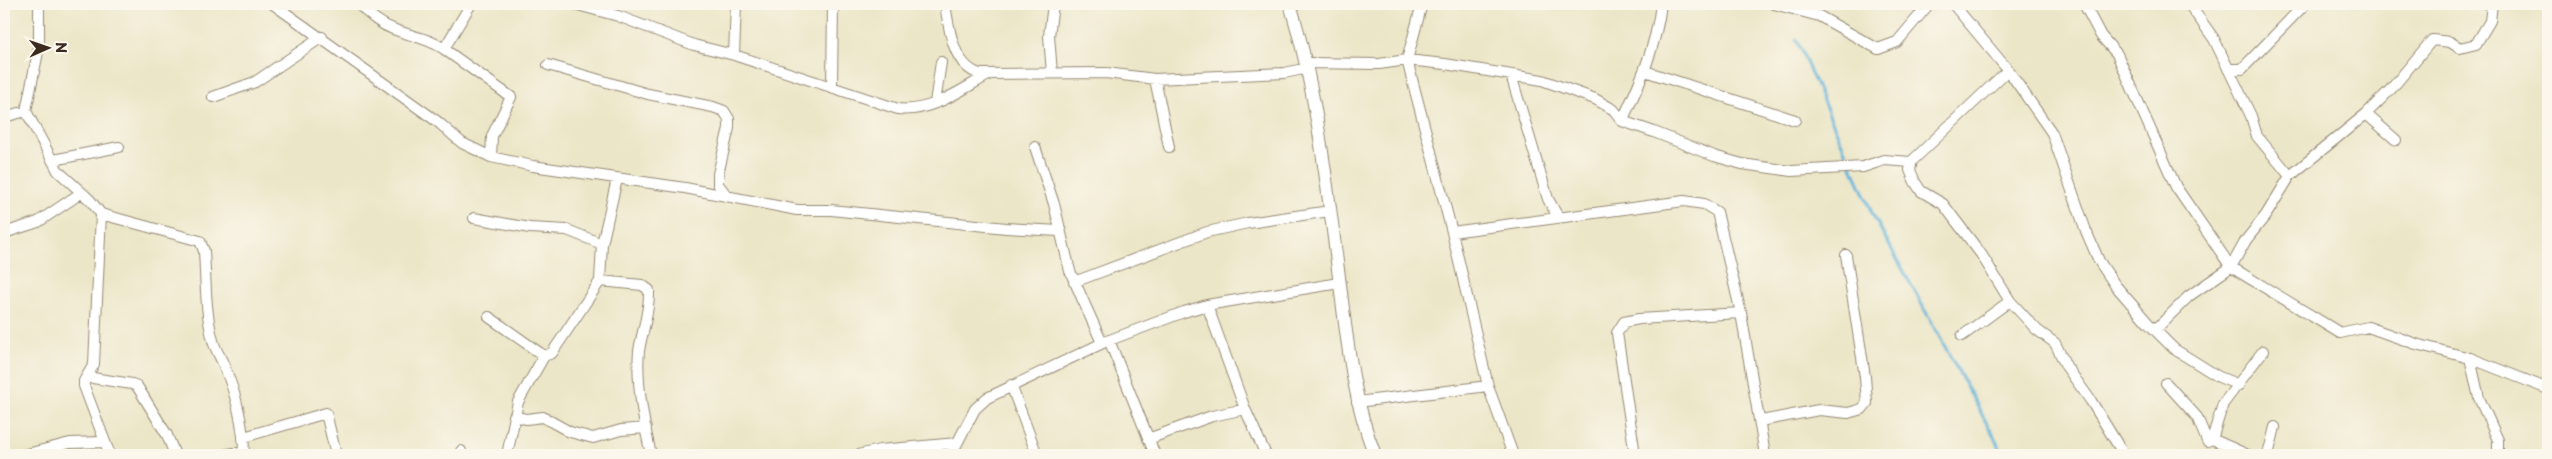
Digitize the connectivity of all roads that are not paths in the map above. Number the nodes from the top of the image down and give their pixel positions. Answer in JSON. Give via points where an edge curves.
{"nodes":[{"id":1,"x":38,"y":4,"type":"edge"},
{"id":2,"x":273,"y":4,"type":"edge"},
{"id":3,"x":358,"y":4,"type":"edge"},
{"id":4,"x":471,"y":4,"type":"edge"},
{"id":5,"x":574,"y":4,"type":"edge"},
{"id":6,"x":736,"y":4,"type":"edge"},
{"id":7,"x":833,"y":4,"type":"edge"},
{"id":8,"x":945,"y":4,"type":"edge"},
{"id":9,"x":1053,"y":4,"type":"edge"},
{"id":10,"x":1290,"y":4,"type":"edge"},
{"id":11,"x":1422,"y":4,"type":"edge"},
{"id":12,"x":1661,"y":4,"type":"edge"},
{"id":13,"x":1774,"y":4,"type":"edge"},
{"id":14,"x":1930,"y":4,"type":"edge"},
{"id":15,"x":1953,"y":4,"type":"edge"},
{"id":16,"x":2084,"y":4,"type":"edge"},
{"id":17,"x":2189,"y":4,"type":"edge"},
{"id":18,"x":2305,"y":4,"type":"edge"},
{"id":19,"x":2492,"y":4,"type":"edge"},
{"id":20,"x":322,"y":37,"type":"junction"},
{"id":21,"x":444,"y":48,"type":"junction"},
{"id":22,"x":734,"y":55,"type":"junction"},
{"id":23,"x":1407,"y":60,"type":"junction"},
{"id":24,"x":941,"y":62,"type":"dead end"},
{"id":25,"x":548,"y":65,"type":"dead end"},
{"id":26,"x":1307,"y":66,"type":"junction"},
{"id":27,"x":2228,"y":69,"type":"junction"},
{"id":28,"x":2008,"y":70,"type":"junction"},
{"id":29,"x":1645,"y":71,"type":"junction"},
{"id":30,"x":1052,"y":73,"type":"junction"},
{"id":31,"x":990,"y":74,"type":"junction"},
{"id":32,"x":1511,"y":75,"type":"junction"},
{"id":33,"x":1155,"y":79,"type":"junction"},
{"id":34,"x":832,"y":86,"type":"junction"},
{"id":35,"x":213,"y":97,"type":"dead end"},
{"id":36,"x":935,"y":103,"type":"junction"},
{"id":37,"x":26,"y":111,"type":"junction"},
{"id":38,"x":2366,"y":114,"type":"junction"},
{"id":39,"x":4,"y":117,"type":"edge"},
{"id":40,"x":1795,"y":120,"type":"dead end"},
{"id":41,"x":1622,"y":122,"type":"junction"},
{"id":42,"x":2396,"y":140,"type":"dead end"},
{"id":43,"x":119,"y":147,"type":"dead end"},
{"id":44,"x":1035,"y":147,"type":"dead end"},
{"id":45,"x":1169,"y":147,"type":"dead end"},
{"id":46,"x":491,"y":157,"type":"junction"},
{"id":47,"x":53,"y":160,"type":"junction"},
{"id":48,"x":1911,"y":162,"type":"junction"},
{"id":49,"x":2290,"y":176,"type":"junction"},
{"id":50,"x":617,"y":179,"type":"junction"},
{"id":51,"x":81,"y":193,"type":"junction"},
{"id":52,"x":727,"y":196,"type":"junction"},
{"id":53,"x":1330,"y":211,"type":"junction"},
{"id":54,"x":101,"y":214,"type":"junction"},
{"id":55,"x":1558,"y":217,"type":"junction"},
{"id":56,"x":474,"y":218,"type":"dead end"},
{"id":57,"x":1060,"y":231,"type":"junction"},
{"id":58,"x":1452,"y":232,"type":"junction"},
{"id":59,"x":4,"y":233,"type":"edge"},
{"id":60,"x":602,"y":244,"type":"junction"},
{"id":61,"x":1846,"y":255,"type":"dead end"},
{"id":62,"x":2231,"y":267,"type":"junction"},
{"id":63,"x":600,"y":280,"type":"junction"},
{"id":64,"x":1074,"y":282,"type":"junction"},
{"id":65,"x":1340,"y":283,"type":"junction"},
{"id":66,"x":2010,"y":300,"type":"junction"},
{"id":67,"x":1207,"y":306,"type":"junction"},
{"id":68,"x":1741,"y":313,"type":"junction"},
{"id":69,"x":488,"y":317,"type":"dead end"},
{"id":70,"x":2155,"y":330,"type":"junction"},
{"id":71,"x":1962,"y":336,"type":"dead end"},
{"id":72,"x":1106,"y":342,"type":"junction"},
{"id":73,"x":2263,"y":351,"type":"dead end"},
{"id":74,"x":544,"y":356,"type":"junction"},
{"id":75,"x":2470,"y":358,"type":"junction"},
{"id":76,"x":86,"y":378,"type":"junction"},
{"id":77,"x":2166,"y":383,"type":"dead end"},
{"id":78,"x":1011,"y":385,"type":"junction"},
{"id":79,"x":2239,"y":385,"type":"junction"},
{"id":80,"x":1488,"y":386,"type":"junction"},
{"id":81,"x":2548,"y":389,"type":"edge"},
{"id":82,"x":1357,"y":402,"type":"junction"},
{"id":83,"x":1245,"y":410,"type":"junction"},
{"id":84,"x":514,"y":416,"type":"junction"},
{"id":85,"x":1761,"y":421,"type":"junction"},
{"id":86,"x":2275,"y":427,"type":"dead end"},
{"id":87,"x":646,"y":428,"type":"junction"},
{"id":88,"x":244,"y":437,"type":"junction"},
{"id":89,"x":1148,"y":439,"type":"junction"},
{"id":90,"x":2212,"y":439,"type":"junction"},
{"id":91,"x":104,"y":442,"type":"junction"},
{"id":92,"x":957,"y":443,"type":"junction"},
{"id":93,"x":23,"y":455,"type":"edge"},
{"id":94,"x":110,"y":455,"type":"edge"},
{"id":95,"x":176,"y":455,"type":"edge"},
{"id":96,"x":224,"y":455,"type":"edge"},
{"id":97,"x":244,"y":455,"type":"edge"},
{"id":98,"x":336,"y":455,"type":"edge"},
{"id":99,"x":507,"y":455,"type":"edge"},
{"id":100,"x":651,"y":455,"type":"edge"},
{"id":101,"x":858,"y":455,"type":"edge"},
{"id":102,"x":951,"y":455,"type":"edge"},
{"id":103,"x":1037,"y":455,"type":"edge"},
{"id":104,"x":1155,"y":455,"type":"edge"},
{"id":105,"x":1266,"y":455,"type":"edge"},
{"id":106,"x":1374,"y":455,"type":"edge"},
{"id":107,"x":1513,"y":455,"type":"edge"},
{"id":108,"x":1635,"y":455,"type":"edge"},
{"id":109,"x":1765,"y":455,"type":"edge"},
{"id":110,"x":2124,"y":455,"type":"edge"},
{"id":111,"x":2248,"y":455,"type":"edge"},
{"id":112,"x":2268,"y":455,"type":"edge"},
{"id":113,"x":2498,"y":455,"type":"edge"}],
"edges":[{"from":1,"to":37,"type":"street","via":[[39,47]]},
{"from":2,"to":20,"type":"street"},
{"from":3,"to":21,"type":"street","via":[[374,20],[391,29],[435,42]]},
{"from":4,"to":21,"type":"street"},
{"from":5,"to":22,"type":"street","via":[[618,16],[694,45]]},
{"from":6,"to":22,"type":"street"},
{"from":7,"to":34,"type":"street"},
{"from":8,"to":31,"type":"street","via":[[963,64],[971,71]]},
{"from":9,"to":30,"type":"street","via":[[1049,36]]},
{"from":10,"to":26,"type":"street"},
{"from":11,"to":23,"type":"street"},
{"from":12,"to":29,"type":"street","via":[[1658,28]]},
{"from":13,"to":14,"type":"street","via":[[1819,16],[1878,49],[1897,42]]},
{"from":15,"to":28,"type":"street"},
{"from":16,"to":62,"type":"street","via":[[2101,36],[2117,54],[2176,187]]},
{"from":17,"to":27,"type":"street","via":[[2214,39]]},
{"from":18,"to":27,"type":"street","via":[[2242,69]]},
{"from":19,"to":38,"type":"street","via":[[2490,21],[2476,44],[2460,48],[2450,42],[2432,40]]},
{"from":20,"to":35,"type":"street","via":[[255,82]]},
{"from":20,"to":46,"type":"street","via":[[462,143]]},
{"from":21,"to":46,"type":"street","via":[[510,97],[492,136]]},
{"from":22,"to":34,"type":"street"},
{"from":23,"to":26,"type":"street"},
{"from":23,"to":32,"type":"street"},
{"from":23,"to":58,"type":"street"},
{"from":24,"to":36,"type":"street"},
{"from":25,"to":52,"type":"street","via":[[648,94],[724,111],[729,119],[729,128],[718,184]]},
{"from":26,"to":33,"type":"street","via":[[1284,73]]},
{"from":26,"to":53,"type":"street"},
{"from":27,"to":49,"type":"street","via":[[2257,136]]},
{"from":28,"to":48,"type":"street"},
{"from":28,"to":70,"type":"street","via":[[2052,133],[2099,261]]},
{"from":29,"to":40,"type":"street"},
{"from":29,"to":41,"type":"street"},
{"from":30,"to":31,"type":"street"},
{"from":30,"to":33,"type":"street","via":[[1106,73]]},
{"from":31,"to":36,"type":"street"},
{"from":32,"to":41,"type":"street","via":[[1542,80],[1576,91],[1614,110]]},
{"from":32,"to":55,"type":"street","via":[[1548,199]]},
{"from":33,"to":45,"type":"street"},
{"from":34,"to":36,"type":"street","via":[[898,109],[913,110]]},
{"from":37,"to":39,"type":"street"},
{"from":37,"to":47,"type":"street"},
{"from":38,"to":42,"type":"street"},
{"from":38,"to":49,"type":"street"},
{"from":41,"to":48,"type":"street","via":[[1714,156],[1791,171],[1863,167],[1884,160]]},
{"from":43,"to":47,"type":"street"},
{"from":44,"to":57,"type":"street"},
{"from":46,"to":50,"type":"street"},
{"from":47,"to":51,"type":"street","via":[[58,171]]},
{"from":48,"to":66,"type":"street","via":[[1910,170],[1915,182],[1921,190],[1943,204],[1981,254]]},
{"from":49,"to":62,"type":"street"},
{"from":50,"to":52,"type":"street"},
{"from":50,"to":60,"type":"street"},
{"from":51,"to":54,"type":"street"},
{"from":51,"to":59,"type":"street","via":[[38,222]]},
{"from":52,"to":57,"type":"street","via":[[797,210],[831,210]]},
{"from":53,"to":64,"type":"street","via":[[1207,232]]},
{"from":53,"to":65,"type":"street"},
{"from":54,"to":76,"type":"street","via":[[94,364]]},
{"from":54,"to":88,"type":"street","via":[[200,241],[204,251],[208,317],[214,344],[226,370]]},
{"from":55,"to":58,"type":"street"},
{"from":55,"to":68,"type":"street","via":[[1684,201],[1704,204],[1717,212]]},
{"from":56,"to":60,"type":"street","via":[[530,228],[567,230]]},
{"from":57,"to":64,"type":"street"},
{"from":58,"to":80,"type":"street"},
{"from":60,"to":63,"type":"street"},
{"from":61,"to":85,"type":"street","via":[[1867,403],[1862,409],[1848,413],[1819,410]]},
{"from":62,"to":70,"type":"street","via":[[2189,296]]},
{"from":62,"to":75,"type":"street","via":[[2340,333],[2368,327]]},
{"from":63,"to":74,"type":"street","via":[[552,353]]},
{"from":63,"to":87,"type":"street","via":[[642,285],[649,290],[650,301],[639,352]]},
{"from":64,"to":72,"type":"street"},
{"from":65,"to":67,"type":"street"},
{"from":65,"to":82,"type":"street"},
{"from":66,"to":71,"type":"street"},
{"from":66,"to":110,"type":"street","via":[[2055,344]]},
{"from":67,"to":72,"type":"street"},
{"from":67,"to":83,"type":"street"},
{"from":68,"to":85,"type":"street"},
{"from":68,"to":108,"type":"street","via":[[1624,322],[1617,333]]},
{"from":69,"to":74,"type":"street"},
{"from":70,"to":79,"type":"street","via":[[2190,360]]},
{"from":72,"to":78,"type":"street"},
{"from":72,"to":89,"type":"street"},
{"from":73,"to":79,"type":"street"},
{"from":74,"to":84,"type":"street","via":[[518,402]]},
{"from":75,"to":81,"type":"street"},
{"from":75,"to":113,"type":"street","via":[[2479,398],[2498,440]]},
{"from":76,"to":91,"type":"street","via":[[84,386]]},
{"from":76,"to":95,"type":"street","via":[[136,386]]},
{"from":77,"to":90,"type":"street","via":[[2197,417],[2207,441]]},
{"from":78,"to":92,"type":"street","via":[[987,398],[975,410]]},
{"from":78,"to":103,"type":"street"},
{"from":79,"to":90,"type":"street","via":[[2223,404]]},
{"from":80,"to":82,"type":"street"},
{"from":80,"to":107,"type":"street"},
{"from":82,"to":106,"type":"street"},
{"from":83,"to":89,"type":"street","via":[[1212,416]]},
{"from":83,"to":105,"type":"street"},
{"from":84,"to":87,"type":"street","via":[[526,419],[544,417],[570,432],[593,438],[621,430]]},
{"from":84,"to":99,"type":"street"},
{"from":85,"to":109,"type":"street"},
{"from":86,"to":112,"type":"street"},
{"from":87,"to":100,"type":"street"},
{"from":88,"to":97,"type":"street"},
{"from":88,"to":98,"type":"street","via":[[326,413]]},
{"from":89,"to":104,"type":"street"},
{"from":90,"to":111,"type":"street"},
{"from":91,"to":93,"type":"street","via":[[70,443]]},
{"from":91,"to":94,"type":"street"},
{"from":92,"to":101,"type":"street"},
{"from":92,"to":102,"type":"street"},
{"from":96,"to":97,"type":"street"}]}
